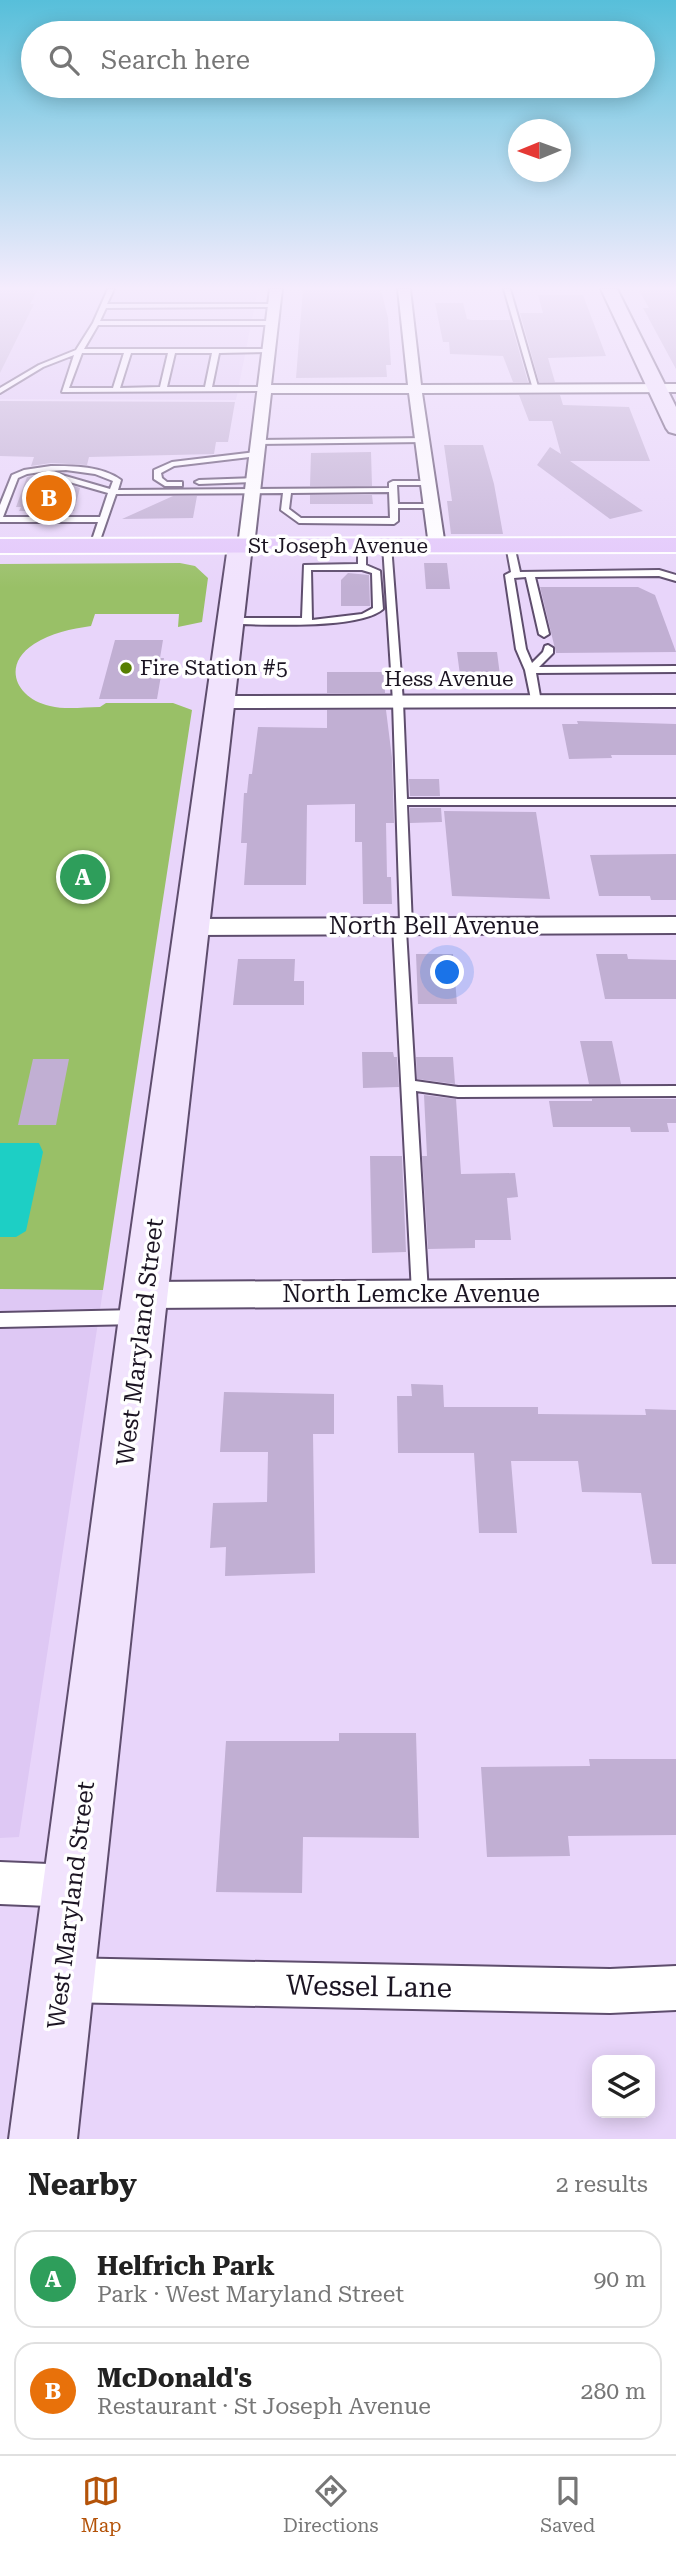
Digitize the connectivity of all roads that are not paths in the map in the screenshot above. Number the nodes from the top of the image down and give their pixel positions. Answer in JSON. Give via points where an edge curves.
{"nodes":[{"id":1,"x":666,"y":388,"type":"edge"},
{"id":2,"x":65,"y":389,"type":"edge"},
{"id":3,"x":163,"y":389,"type":"joint"},
{"id":4,"x":208,"y":389,"type":"joint"},
{"id":5,"x":265,"y":389,"type":"junction"},
{"id":6,"x":415,"y":389,"type":"junction"},
{"id":7,"x":437,"y":389,"type":"edge"},
{"id":8,"x":116,"y":390,"type":"joint"},
{"id":9,"x":676,"y":428,"type":"edge"},
{"id":10,"x":424,"y":440,"type":"junction"},
{"id":11,"x":257,"y":448,"type":"junction"},
{"id":12,"x":428,"y":483,"type":"junction"},
{"id":13,"x":252,"y":485,"type":"junction"},
{"id":14,"x":114,"y":490,"type":"junction"},
{"id":15,"x":393,"y":490,"type":"junction"},
{"id":16,"x":286,"y":491,"type":"junction"},
{"id":17,"x":394,"y":506,"type":"junction"},
{"id":18,"x":431,"y":506,"type":"junction"},
{"id":19,"x":1,"y":515,"type":"edge"},
{"id":20,"x":103,"y":520,"type":"junction"},
{"id":21,"x":355,"y":520,"type":"junction"},
{"id":22,"x":387,"y":545,"type":"junction"},
{"id":23,"x":510,"y":545,"type":"junction"},
{"id":24,"x":676,"y":545,"type":"edge"},
{"id":25,"x":0,"y":546,"type":"edge"},
{"id":26,"x":94,"y":546,"type":"junction"},
{"id":27,"x":243,"y":546,"type":"junction"},
{"id":28,"x":437,"y":546,"type":"junction"},
{"id":29,"x":360,"y":553,"type":"junction"},
{"id":30,"x":520,"y":574,"type":"junction"},
{"id":31,"x":676,"y":578,"type":"edge"},
{"id":32,"x":231,"y":621,"type":"junction"},
{"id":33,"x":393,"y":621,"type":"junction"},
{"id":34,"x":310,"y":622,"type":"junction"},
{"id":35,"x":540,"y":634,"type":"dead end"},
{"id":36,"x":543,"y":648,"type":"dead end"},
{"id":37,"x":676,"y":669,"type":"edge"},
{"id":38,"x":530,"y":670,"type":"junction"},
{"id":39,"x":676,"y":701,"type":"edge"},
{"id":40,"x":221,"y":702,"type":"junction"},
{"id":41,"x":398,"y":702,"type":"junction"},
{"id":42,"x":536,"y":702,"type":"junction"},
{"id":43,"x":400,"y":802,"type":"junction"},
{"id":44,"x":676,"y":802,"type":"edge"},
{"id":45,"x":676,"y":925,"type":"edge"},
{"id":46,"x":403,"y":926,"type":"junction"},
{"id":47,"x":193,"y":927,"type":"junction"},
{"id":48,"x":407,"y":1085,"type":"junction"},
{"id":49,"x":676,"y":1091,"type":"edge"},
{"id":50,"x":676,"y":1292,"type":"edge"},
{"id":51,"x":420,"y":1293,"type":"junction"},
{"id":52,"x":144,"y":1306,"type":"junction"},
{"id":53,"x":0,"y":1320,"type":"edge"},
{"id":54,"x":0,"y":1883,"type":"edge"},
{"id":55,"x":73,"y":1886,"type":"junction"},
{"id":56,"x":62,"y":1980,"type":"junction"},
{"id":57,"x":676,"y":1988,"type":"edge"},
{"id":58,"x":43,"y":2139,"type":"edge"}],
"edges":[{"from":1,"to":9,"type":"street"},
{"from":2,"to":8,"type":"lane"},
{"from":3,"to":4,"type":"lane"},
{"from":3,"to":8,"type":"lane"},
{"from":4,"to":5,"type":"lane"},
{"from":5,"to":6,"type":"street"},
{"from":5,"to":11,"type":"street","name":"West Maryland Street"},
{"from":6,"to":7,"type":"street"},
{"from":6,"to":10,"type":"street"},
{"from":10,"to":11,"type":"lane"},
{"from":10,"to":12,"type":"street"},
{"from":11,"to":13,"type":"street","name":"West Maryland Street"},
{"from":11,"to":13,"type":"lane","via":[[172,464],[157,472],[158,479],[174,485]]},
{"from":12,"to":15,"type":"lane","via":[[393,483]]},
{"from":12,"to":18,"type":"street"},
{"from":13,"to":14,"type":"lane"},
{"from":13,"to":16,"type":"lane"},
{"from":13,"to":27,"type":"street","name":"West Maryland Street"},
{"from":14,"to":19,"type":"lane","via":[[48,473],[26,480],[14,504]]},
{"from":14,"to":19,"type":"lane","via":[[117,480],[99,470],[35,470],[15,477]]},
{"from":14,"to":20,"type":"lane"},
{"from":15,"to":16,"type":"lane"},
{"from":15,"to":17,"type":"lane"},
{"from":16,"to":21,"type":"lane","via":[[285,510],[299,520]]},
{"from":17,"to":18,"type":"lane"},
{"from":17,"to":21,"type":"lane","via":[[394,521]]},
{"from":18,"to":28,"type":"street"},
{"from":19,"to":20,"type":"lane"},
{"from":20,"to":26,"type":"lane"},
{"from":21,"to":29,"type":"lane"},
{"from":22,"to":28,"type":"main road","name":"St Joseph Avenue"},
{"from":22,"to":29,"type":"main road","name":"St Joseph Avenue"},
{"from":22,"to":33,"type":"lane"},
{"from":23,"to":24,"type":"main road","name":"St Joseph Avenue"},
{"from":23,"to":28,"type":"main road","name":"St Joseph Avenue"},
{"from":23,"to":30,"type":"lane"},
{"from":25,"to":26,"type":"main road","name":"St Joseph Avenue"},
{"from":26,"to":27,"type":"main road","name":"St Joseph Avenue"},
{"from":27,"to":29,"type":"main road","name":"St Joseph Avenue"},
{"from":27,"to":32,"type":"street","name":"West Maryland Street"},
{"from":29,"to":34,"type":"lane","via":[[307,567]]},
{"from":29,"to":34,"type":"lane","via":[[376,571],[378,609],[364,616]]},
{"from":30,"to":31,"type":"lane","via":[[659,573]]},
{"from":30,"to":35,"type":"lane"},
{"from":30,"to":38,"type":"lane","via":[[521,649]]},
{"from":32,"to":34,"type":"lane"},
{"from":32,"to":40,"type":"street","name":"West Maryland Street"},
{"from":33,"to":34,"type":"lane"},
{"from":33,"to":41,"type":"lane"},
{"from":36,"to":38,"type":"lane","via":[[548,653]]},
{"from":37,"to":38,"type":"lane"},
{"from":38,"to":42,"type":"lane"},
{"from":39,"to":42,"type":"street","name":"Hess Avenue"},
{"from":40,"to":41,"type":"street","name":"Hess Avenue"},
{"from":40,"to":47,"type":"street","name":"West Maryland Street"},
{"from":41,"to":42,"type":"street","name":"Hess Avenue"},
{"from":41,"to":43,"type":"lane"},
{"from":43,"to":44,"type":"lane"},
{"from":43,"to":46,"type":"lane"},
{"from":45,"to":46,"type":"street","name":"North Bell Avenue"},
{"from":46,"to":47,"type":"street","name":"North Bell Avenue"},
{"from":46,"to":48,"type":"lane"},
{"from":47,"to":52,"type":"street","name":"West Maryland Street"},
{"from":48,"to":49,"type":"lane","via":[[458,1092]]},
{"from":48,"to":51,"type":"lane"},
{"from":50,"to":51,"type":"street","name":"North Lemcke Avenue"},
{"from":51,"to":52,"type":"street","name":"North Lemcke Avenue"},
{"from":52,"to":53,"type":"lane"},
{"from":52,"to":55,"type":"street","name":"West Maryland Street"},
{"from":54,"to":55,"type":"street"},
{"from":55,"to":56,"type":"street","name":"West Maryland Street"},
{"from":56,"to":57,"type":"street","name":"Wessel Lane","via":[[610,1991]]},
{"from":56,"to":58,"type":"street","name":"West Maryland Street"}]}
